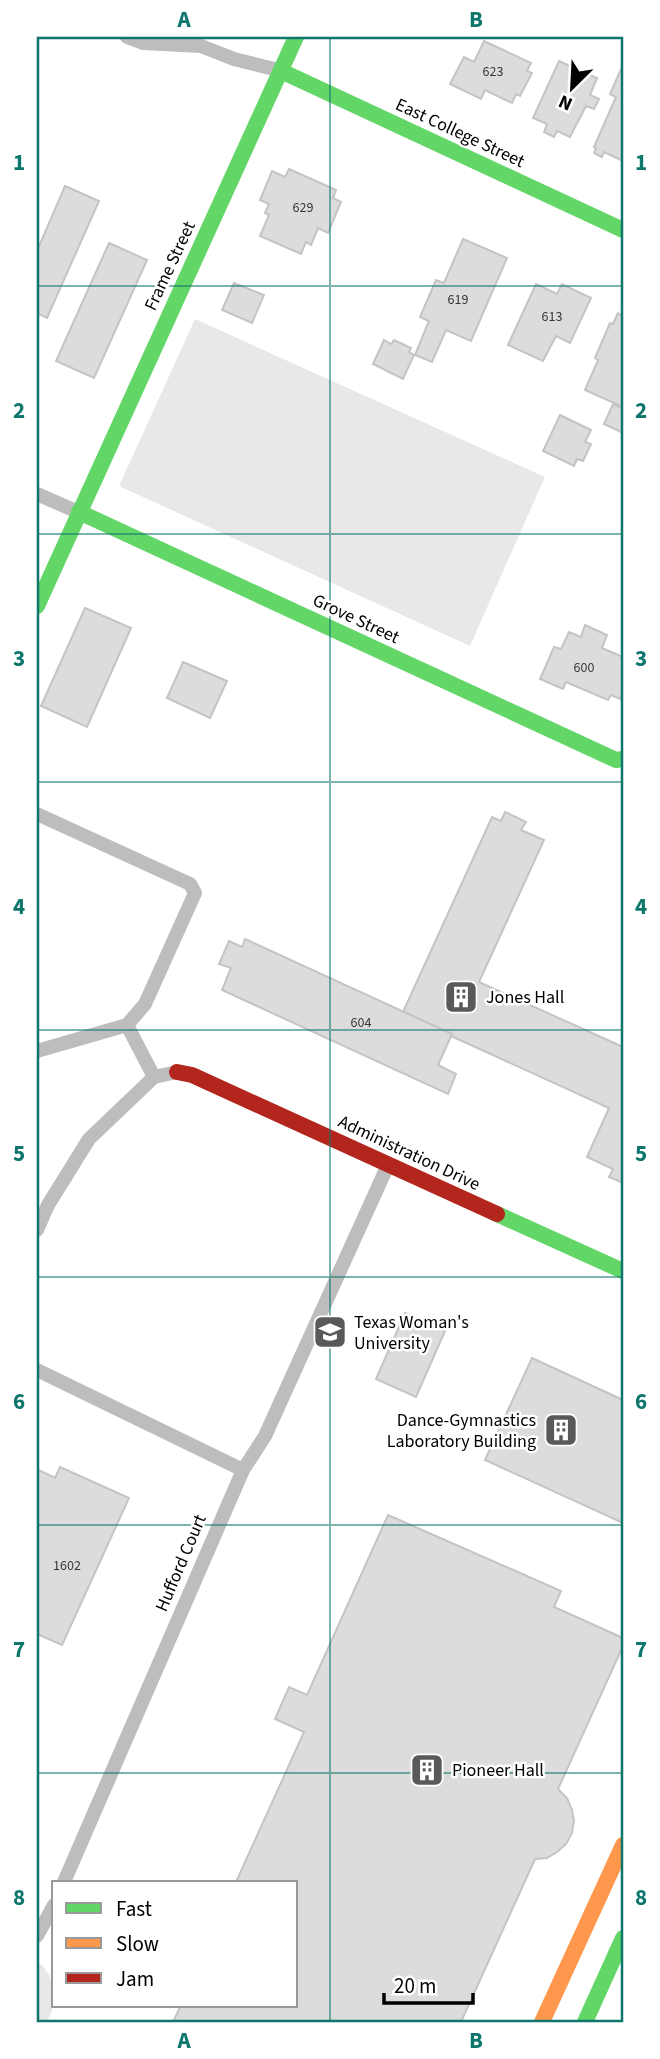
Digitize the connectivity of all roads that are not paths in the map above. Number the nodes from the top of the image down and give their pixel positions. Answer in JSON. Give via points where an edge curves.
{"nodes":[{"id":1,"x":127,"y":37,"type":"edge"},
{"id":2,"x":296,"y":37,"type":"edge"},
{"id":3,"x":281,"y":71,"type":"junction"},
{"id":4,"x":623,"y":230,"type":"edge"},
{"id":5,"x":37,"y":494,"type":"edge"},
{"id":6,"x":79,"y":512,"type":"junction"},
{"id":7,"x":37,"y":606,"type":"edge"},
{"id":8,"x":620,"y":760,"type":"edge"},
{"id":9,"x":37,"y":814,"type":"edge"},
{"id":10,"x":127,"y":1025,"type":"junction"},
{"id":11,"x":37,"y":1051,"type":"edge"},
{"id":12,"x":177,"y":1072,"type":"joint"},
{"id":13,"x":154,"y":1077,"type":"junction"},
{"id":14,"x":388,"y":1164,"type":"junction"},
{"id":15,"x":42,"y":1202,"type":"edge"},
{"id":16,"x":37,"y":1230,"type":"edge"},
{"id":17,"x":623,"y":1271,"type":"edge"},
{"id":18,"x":37,"y":1370,"type":"edge"},
{"id":19,"x":243,"y":1470,"type":"junction"},
{"id":20,"x":623,"y":1845,"type":"edge"},
{"id":21,"x":64,"y":1881,"type":"edge"},
{"id":22,"x":52,"y":1909,"type":"edge"},
{"id":23,"x":37,"y":1936,"type":"edge"},
{"id":24,"x":623,"y":1938,"type":"edge"},
{"id":25,"x":542,"y":2022,"type":"edge"},
{"id":26,"x":585,"y":2022,"type":"edge"}],
"edges":[{"from":1,"to":3,"type":"lane","via":[[143,43],[201,46]]},
{"from":2,"to":3,"type":"street","name":"Frame Street"},
{"from":3,"to":4,"type":"street","name":"East College Street"},
{"from":3,"to":6,"type":"street","name":"Frame Street"},
{"from":5,"to":6,"type":"lane"},
{"from":6,"to":7,"type":"street","name":"Frame Street"},
{"from":6,"to":8,"type":"street","name":"Grove Street"},
{"from":9,"to":10,"type":"lane","via":[[190,884],[195,893],[145,1004]]},
{"from":10,"to":11,"type":"lane"},
{"from":10,"to":13,"type":"lane"},
{"from":12,"to":13,"type":"lane"},
{"from":12,"to":14,"type":"street","name":"Administration Drive"},
{"from":13,"to":15,"type":"lane","via":[[89,1139]]},
{"from":14,"to":17,"type":"street","name":"Administration Drive"},
{"from":14,"to":19,"type":"lane","name":"Hufford Court","via":[[265,1436]]},
{"from":15,"to":16,"type":"lane"},
{"from":18,"to":19,"type":"lane"},
{"from":19,"to":21,"type":"lane","name":"Hufford Court"},
{"from":20,"to":25,"type":"street"},
{"from":22,"to":23,"type":"lane"},
{"from":24,"to":26,"type":"street"}]}
